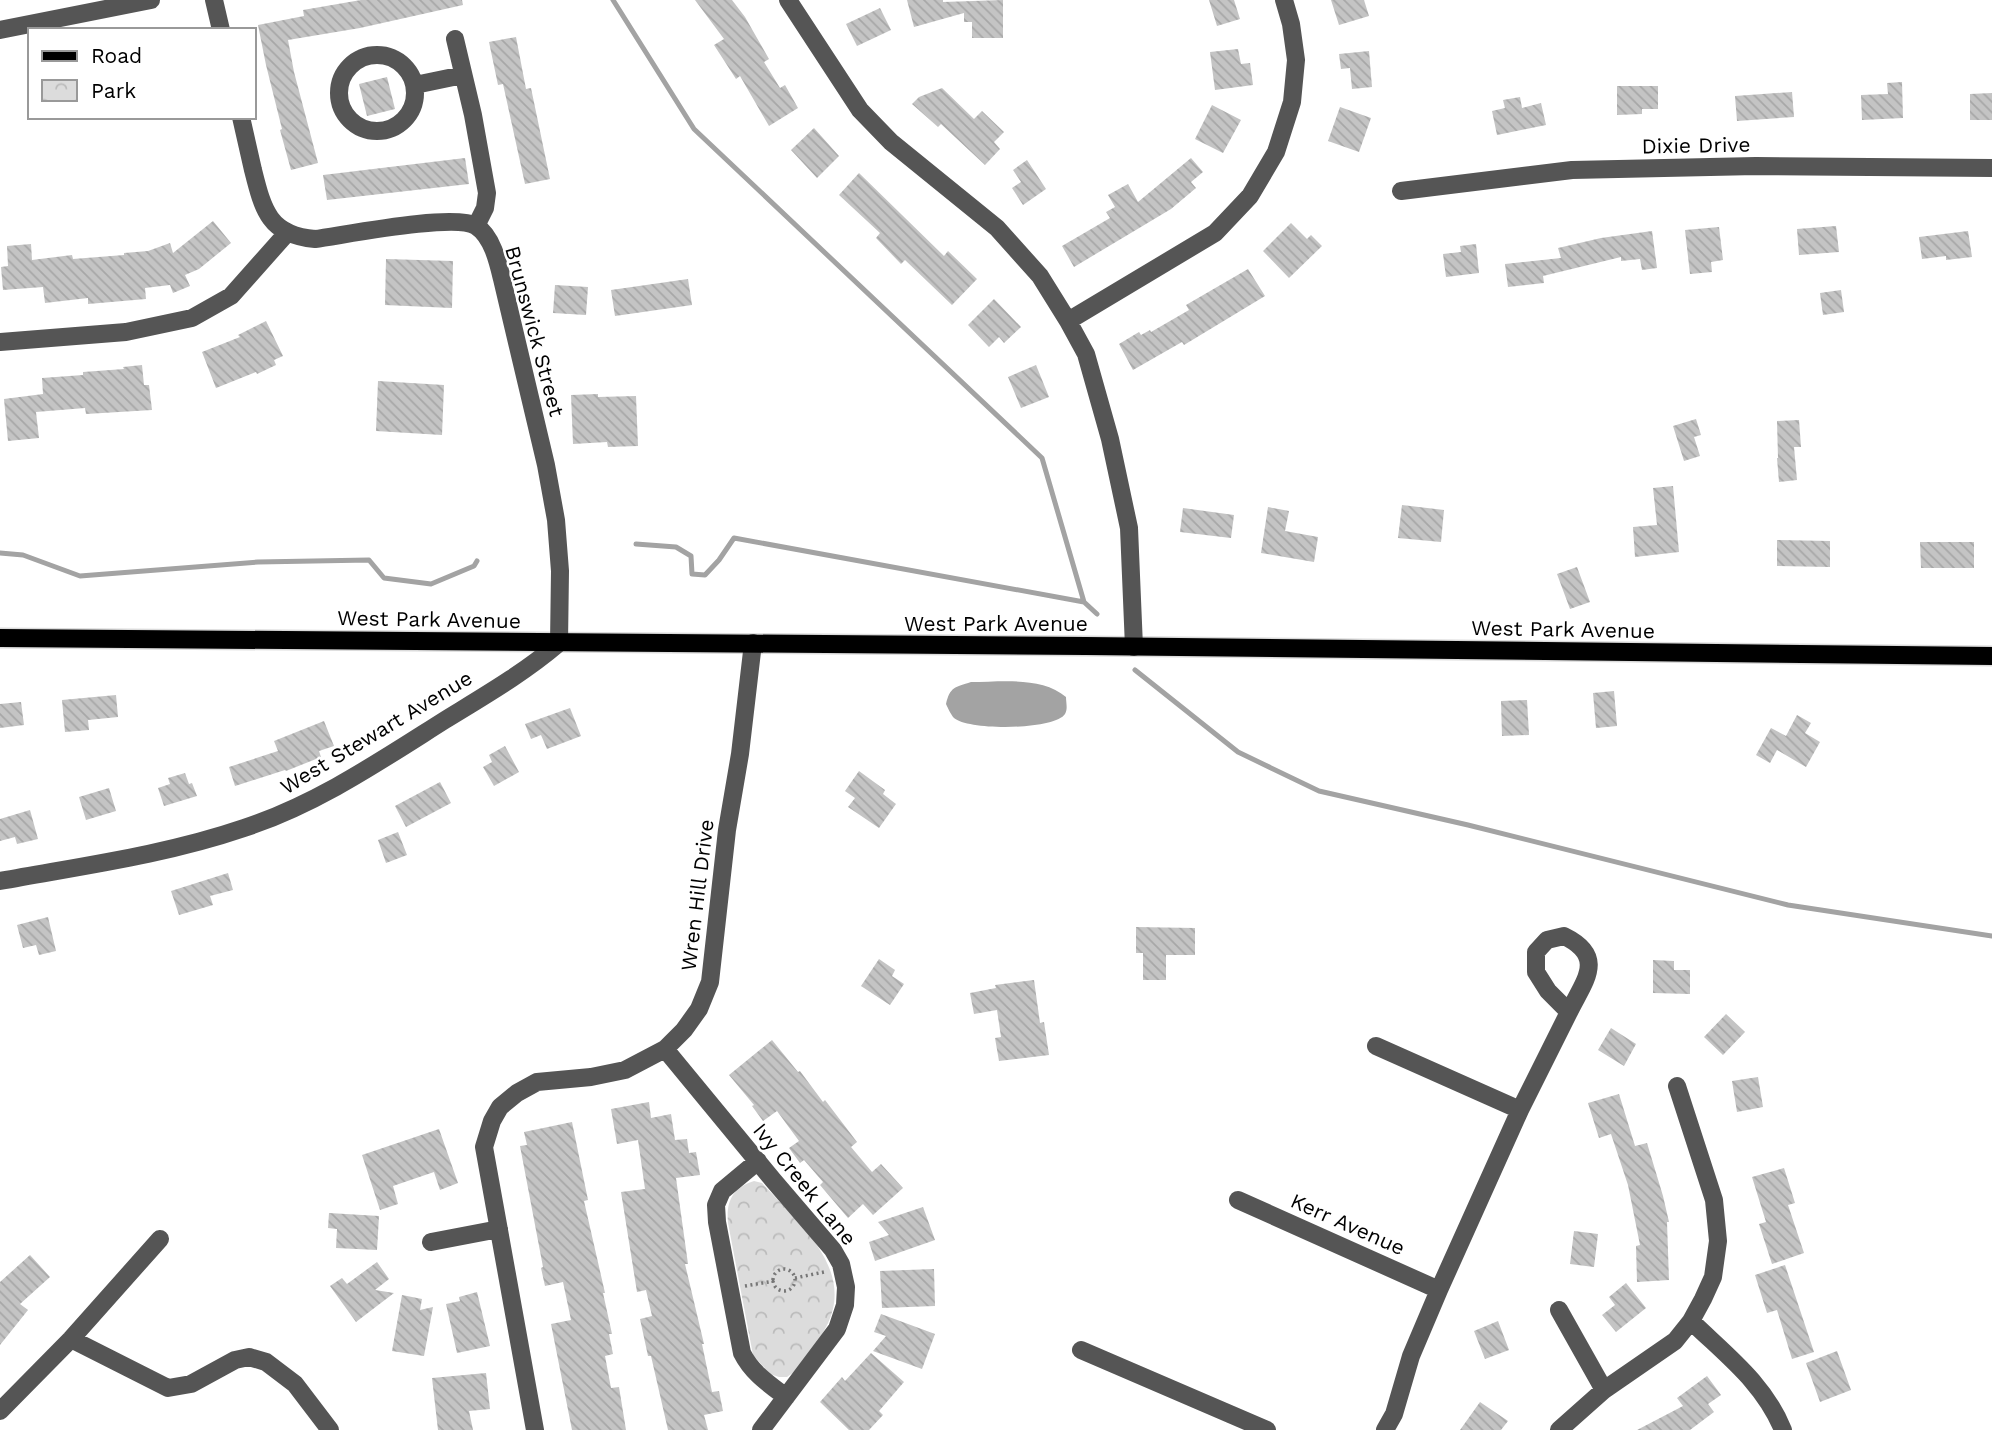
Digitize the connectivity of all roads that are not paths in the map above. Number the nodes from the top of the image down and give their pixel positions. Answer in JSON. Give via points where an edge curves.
{"nodes":[{"id":1,"x":151,"y":0,"type":"edge"},
{"id":2,"x":214,"y":0,"type":"edge"},
{"id":3,"x":1284,"y":0,"type":"edge"},
{"id":4,"x":791,"y":1,"type":"edge"},
{"id":5,"x":221,"y":28,"type":"edge"},
{"id":6,"x":0,"y":30,"type":"edge"},
{"id":7,"x":455,"y":40,"type":"dead end"},
{"id":8,"x":463,"y":75,"type":"junction"},
{"id":9,"x":415,"y":85,"type":"junction"},
{"id":10,"x":241,"y":119,"type":"edge"},
{"id":11,"x":1992,"y":168,"type":"edge"},
{"id":12,"x":1401,"y":191,"type":"dead end"},
{"id":13,"x":476,"y":226,"type":"junction"},
{"id":14,"x":287,"y":233,"type":"junction"},
{"id":15,"x":1068,"y":321,"type":"junction"},
{"id":16,"x":0,"y":342,"type":"edge"},
{"id":17,"x":0,"y":638,"type":"edge"},
{"id":18,"x":559,"y":643,"type":"junction"},
{"id":19,"x":753,"y":643,"type":"junction"},
{"id":20,"x":1134,"y":647,"type":"junction"},
{"id":21,"x":1992,"y":656,"type":"edge"},
{"id":22,"x":0,"y":881,"type":"edge"},
{"id":23,"x":1569,"y":1012,"type":"dead end"},
{"id":24,"x":1376,"y":1046,"type":"dead end"},
{"id":25,"x":665,"y":1049,"type":"junction"},
{"id":26,"x":1677,"y":1086,"type":"dead end"},
{"id":27,"x":1520,"y":1110,"type":"junction"},
{"id":28,"x":758,"y":1161,"type":"junction"},
{"id":29,"x":1238,"y":1200,"type":"dead end"},
{"id":30,"x":499,"y":1229,"type":"junction"},
{"id":31,"x":159,"y":1238,"type":"dead end"},
{"id":32,"x":431,"y":1242,"type":"dead end"},
{"id":33,"x":1439,"y":1290,"type":"junction"},
{"id":34,"x":1559,"y":1310,"type":"dead end"},
{"id":35,"x":1691,"y":1321,"type":"junction"},
{"id":36,"x":71,"y":1339,"type":"junction"},
{"id":37,"x":1081,"y":1350,"type":"dead end"},
{"id":38,"x":1604,"y":1390,"type":"junction"},
{"id":39,"x":786,"y":1397,"type":"junction"},
{"id":40,"x":0,"y":1410,"type":"edge"},
{"id":41,"x":330,"y":1430,"type":"edge"},
{"id":42,"x":535,"y":1430,"type":"edge"},
{"id":43,"x":761,"y":1430,"type":"edge"},
{"id":44,"x":1267,"y":1430,"type":"edge"},
{"id":45,"x":1385,"y":1430,"type":"edge"},
{"id":46,"x":1559,"y":1430,"type":"edge"},
{"id":47,"x":1783,"y":1430,"type":"edge"}],
"edges":[{"from":1,"to":6,"type":"street"},
{"from":2,"to":5,"type":"street"},
{"from":3,"to":15,"type":"street","via":[[1296,60],[1292,102],[1276,152],[1251,196],[1216,233]]},
{"from":4,"to":15,"type":"street","via":[[860,110],[891,142],[997,228],[1040,276]]},
{"from":7,"to":8,"type":"street"},
{"from":8,"to":9,"type":"street"},
{"from":8,"to":13,"type":"street","via":[[487,193]]},
{"from":9,"to":9,"type":"street","via":[[393,58],[370,55],[343,74],[339,96],[347,117],[366,130],[377,131],[407,117]]},
{"from":10,"to":14,"type":"street","via":[[259,197],[266,212]]},
{"from":11,"to":12,"type":"street","name":"Dixie Drive","via":[[1573,170]]},
{"from":13,"to":14,"type":"street","via":[[433,222],[315,239]]},
{"from":13,"to":18,"type":"street","name":"Brunswick Street","via":[[498,262],[546,465],[559,561]]},
{"from":14,"to":16,"type":"street","via":[[231,296],[192,318],[127,332]]},
{"from":15,"to":20,"type":"street","via":[[1086,354],[1129,528]]},
{"from":17,"to":18,"type":"main road","name":"West Park Avenue"},
{"from":18,"to":19,"type":"main road","name":"West Park Avenue"},
{"from":18,"to":22,"type":"street","name":"West Stewart Avenue","via":[[431,729],[289,811],[190,844]]},
{"from":19,"to":20,"type":"main road","name":"West Park Avenue"},
{"from":19,"to":25,"type":"street","name":"Wren Hill Drive","via":[[710,982],[699,1009]]},
{"from":20,"to":21,"type":"main road","name":"West Park Avenue"},
{"from":23,"to":27,"type":"street"},
{"from":24,"to":27,"type":"street"},
{"from":25,"to":28,"type":"street","name":"Ivy Creek Lane"},
{"from":25,"to":30,"type":"street","name":"Wren Hill Drive","via":[[625,1070],[537,1082],[500,1107],[484,1147]]},
{"from":26,"to":35,"type":"street","via":[[1714,1200],[1718,1241],[1713,1277]]},
{"from":27,"to":33,"type":"street"},
{"from":28,"to":39,"type":"street","via":[[722,1191],[716,1205],[717,1222],[742,1353],[747,1364]]},
{"from":28,"to":39,"type":"street","name":"Ivy Creek Lane","via":[[833,1250],[846,1287],[837,1329]]},
{"from":29,"to":33,"type":"street","name":"Kerr Avenue"},
{"from":30,"to":32,"type":"street"},
{"from":30,"to":42,"type":"street","name":"Wren Hill Drive"},
{"from":31,"to":36,"type":"street"},
{"from":33,"to":45,"type":"street"},
{"from":34,"to":38,"type":"street"},
{"from":35,"to":38,"type":"street","via":[[1675,1341]]},
{"from":35,"to":47,"type":"street","via":[[1743,1368],[1768,1400]]},
{"from":36,"to":40,"type":"street"},
{"from":36,"to":41,"type":"street","via":[[168,1388],[191,1384],[235,1360],[248,1357],[266,1362],[295,1384]]},
{"from":37,"to":44,"type":"street"},
{"from":38,"to":46,"type":"street"},
{"from":39,"to":43,"type":"street","name":"Ivy Creek Lane"}]}
